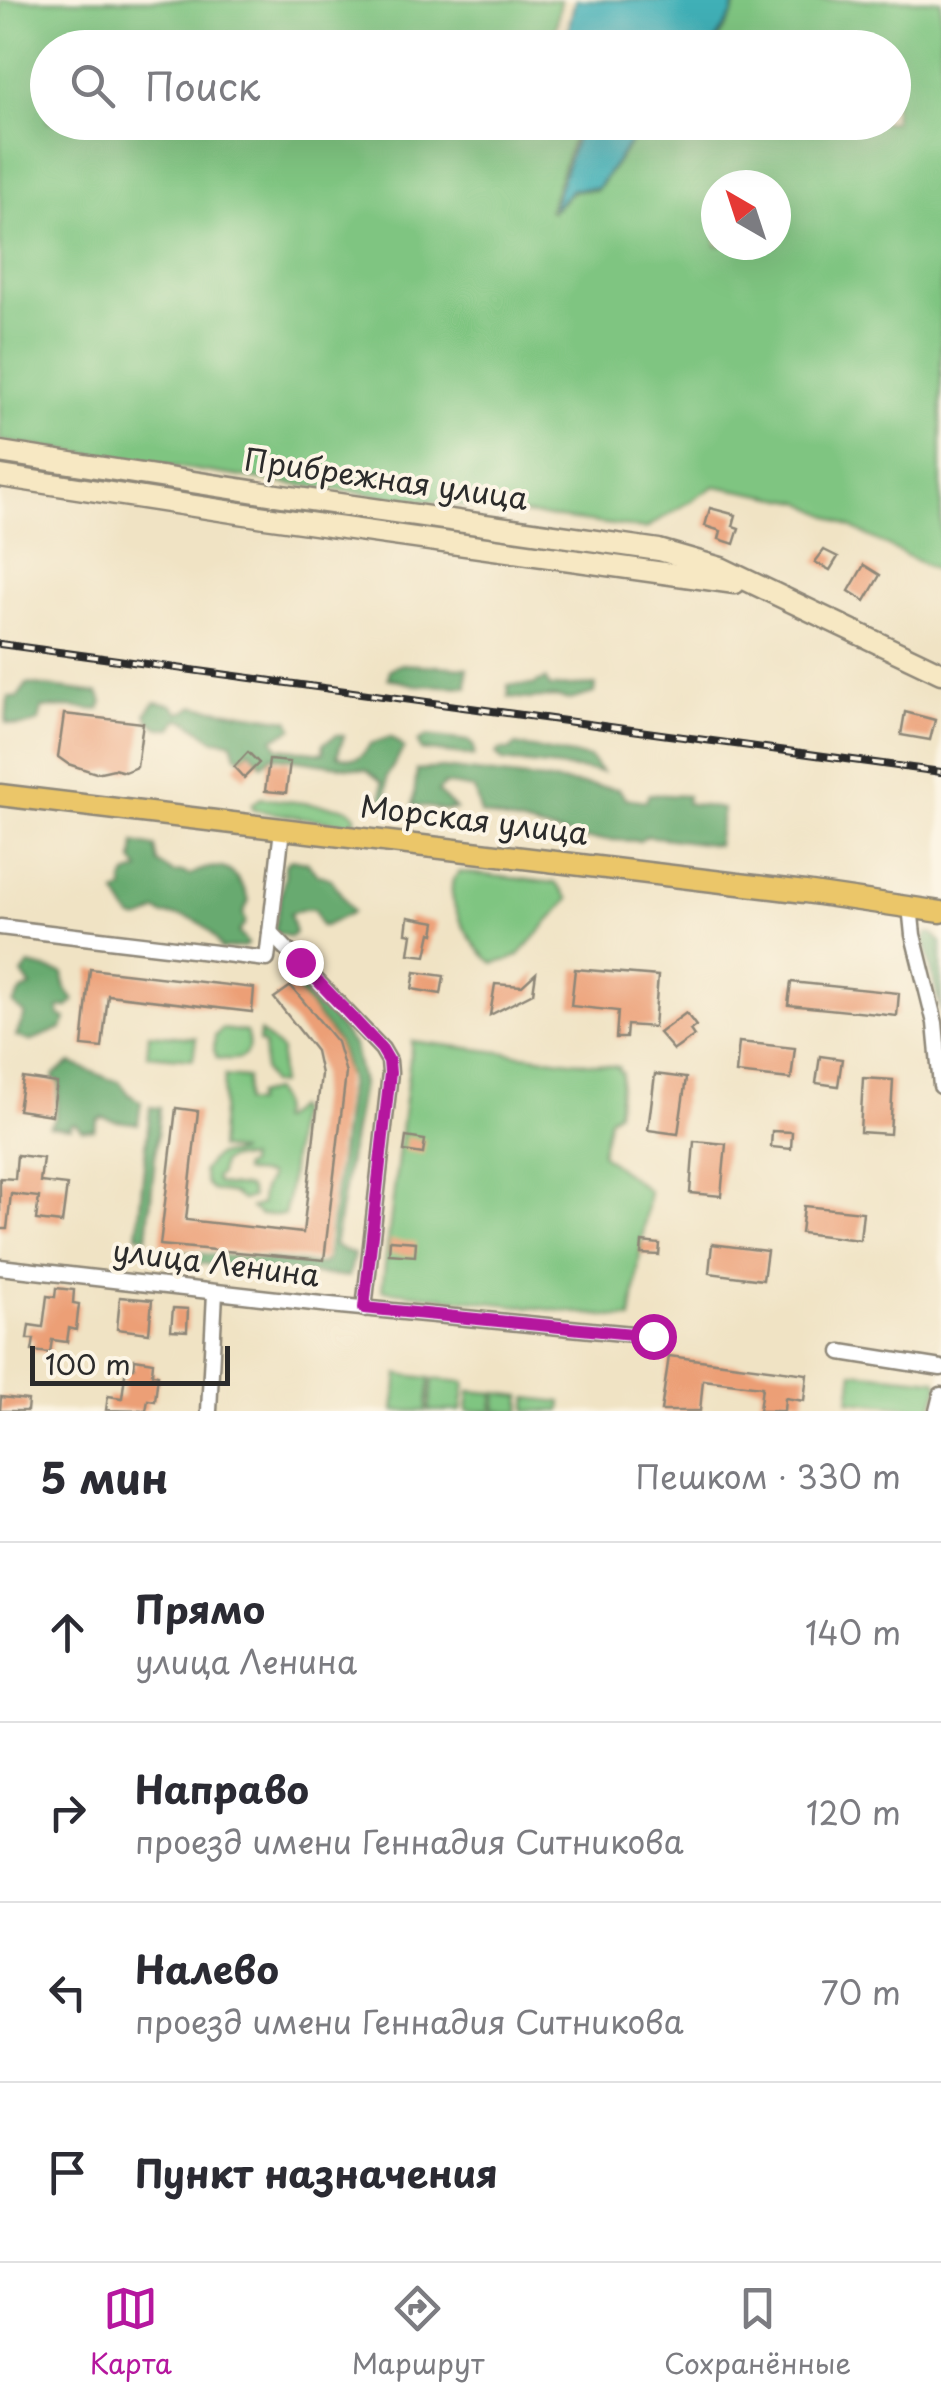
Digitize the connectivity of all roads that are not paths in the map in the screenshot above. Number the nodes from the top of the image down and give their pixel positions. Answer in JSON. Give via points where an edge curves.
{"nodes":[{"id":1,"x":0,"y":452,"type":"edge"},
{"id":2,"x":0,"y":476,"type":"edge"},
{"id":3,"x":757,"y":586,"type":"junction"},
{"id":4,"x":941,"y":673,"type":"edge"},
{"id":5,"x":0,"y":795,"type":"edge"},
{"id":6,"x":282,"y":830,"type":"junction"},
{"id":7,"x":941,"y":900,"type":"edge"},
{"id":8,"x":910,"y":906,"type":"junction"},
{"id":9,"x":941,"y":912,"type":"edge"},
{"id":10,"x":0,"y":927,"type":"edge"},
{"id":11,"x":270,"y":932,"type":"junction"},
{"id":12,"x":941,"y":1086,"type":"edge"},
{"id":13,"x":0,"y":1267,"type":"edge"},
{"id":14,"x":215,"y":1292,"type":"junction"},
{"id":15,"x":364,"y":1308,"type":"junction"},
{"id":16,"x":664,"y":1337,"type":"dead end"},
{"id":17,"x":841,"y":1352,"type":"dead end"},
{"id":18,"x":941,"y":1368,"type":"edge"},
{"id":19,"x":941,"y":1394,"type":"edge"},
{"id":20,"x":209,"y":1411,"type":"edge"},
{"id":21,"x":936,"y":1411,"type":"edge"}],
"edges":[{"from":1,"to":3,"type":"main road","name":"Прибрежная улица","via":[[659,550]]},
{"from":2,"to":3,"type":"main road","name":"Прибрежная улица"},
{"from":3,"to":4,"type":"main road","name":"Прибрежная улица"},
{"from":5,"to":6,"type":"main road","name":"Морская улица"},
{"from":6,"to":8,"type":"main road","name":"Морская улица"},
{"from":6,"to":11,"type":"street"},
{"from":7,"to":8,"type":"main road"},
{"from":8,"to":9,"type":"main road","name":"Морская улица"},
{"from":8,"to":12,"type":"street"},
{"from":10,"to":11,"type":"street","via":[[267,960]]},
{"from":11,"to":15,"type":"street","via":[[389,1061]]},
{"from":13,"to":14,"type":"street","name":"улица Ленина"},
{"from":14,"to":15,"type":"street","name":"улица Ленина"},
{"from":14,"to":20,"type":"street"},
{"from":15,"to":16,"type":"street","name":"улица Ленина"},
{"from":17,"to":18,"type":"street"},
{"from":19,"to":21,"type":"street"}]}
